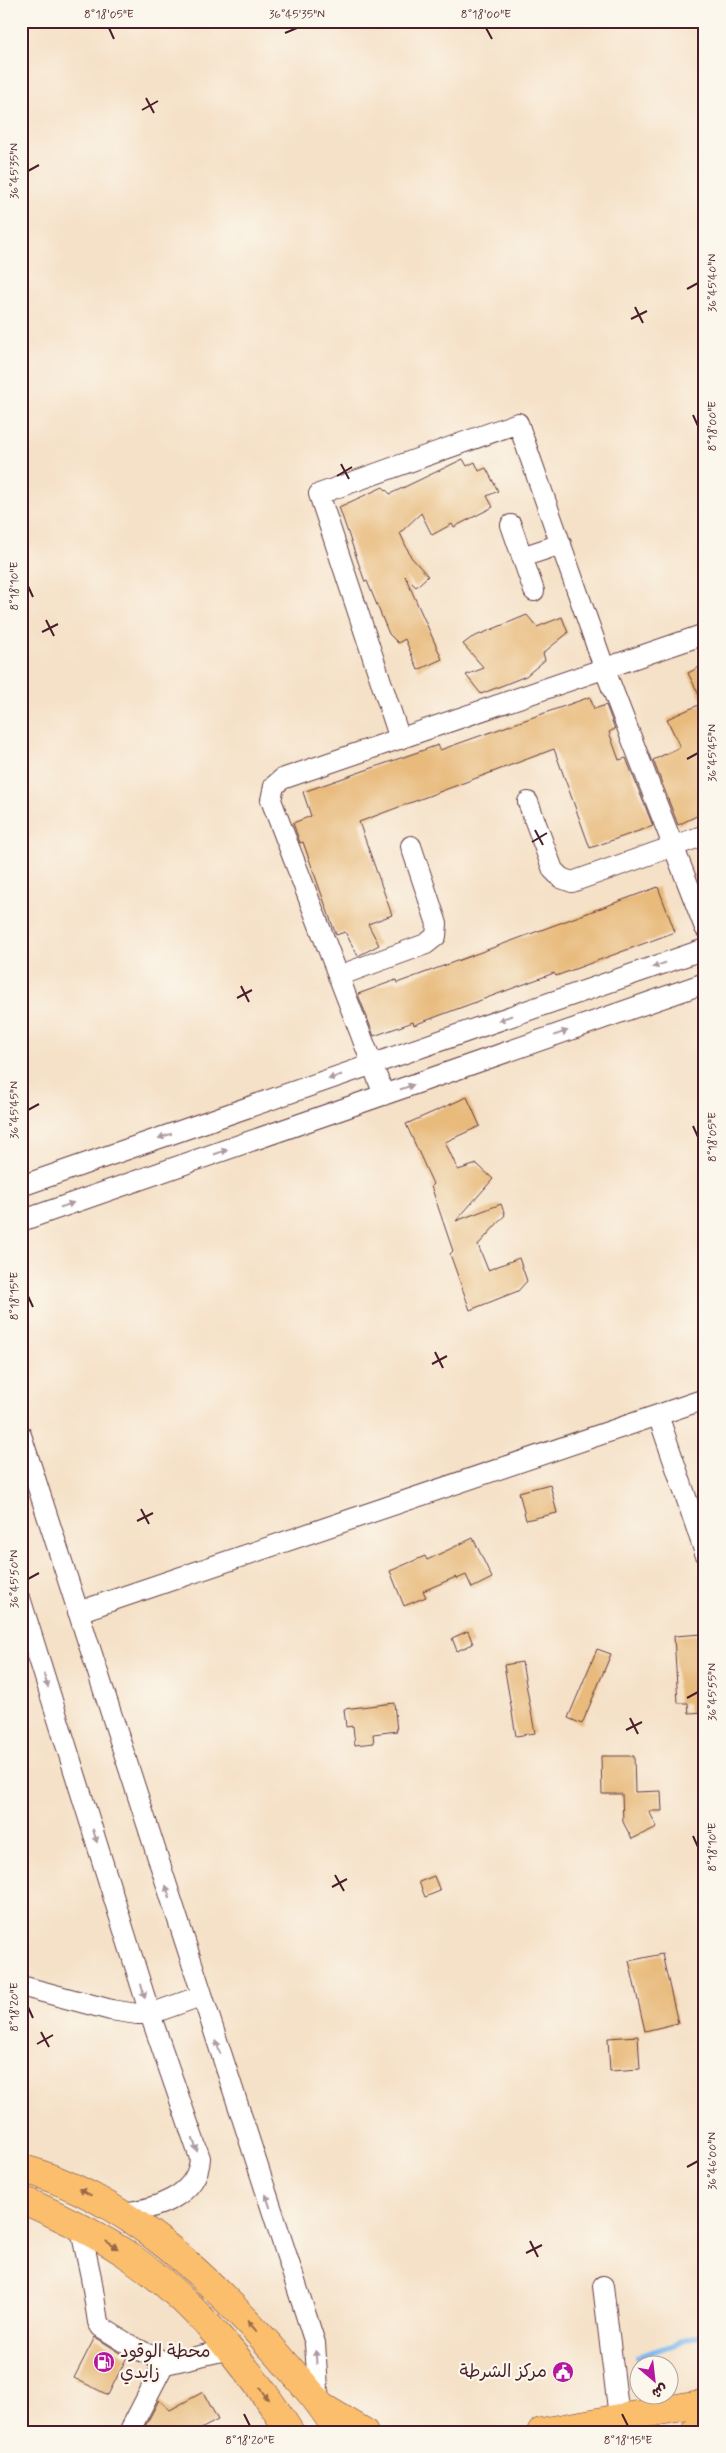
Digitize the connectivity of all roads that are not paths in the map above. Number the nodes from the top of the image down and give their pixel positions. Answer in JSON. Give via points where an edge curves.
{"nodes":[{"id":1,"x":511,"y":526,"type":"dead end"},
{"id":2,"x":561,"y":544,"type":"junction"},
{"id":3,"x":522,"y":557,"type":"junction"},
{"id":4,"x":534,"y":591,"type":"dead end"},
{"id":5,"x":705,"y":634,"type":"edge"},
{"id":6,"x":605,"y":670,"type":"junction"},
{"id":7,"x":400,"y":739,"type":"junction"},
{"id":8,"x":528,"y":802,"type":"dead end"},
{"id":9,"x":705,"y":835,"type":"edge"},
{"id":10,"x":411,"y":846,"type":"dead end"},
{"id":11,"x":674,"y":846,"type":"junction"},
{"id":12,"x":705,"y":928,"type":"edge"},
{"id":13,"x":705,"y":949,"type":"edge"},
{"id":14,"x":338,"y":976,"type":"junction"},
{"id":15,"x":705,"y":984,"type":"edge"},
{"id":16,"x":372,"y":1064,"type":"junction"},
{"id":17,"x":384,"y":1095,"type":"junction"},
{"id":18,"x":21,"y":1186,"type":"edge"},
{"id":19,"x":21,"y":1221,"type":"edge"},
{"id":20,"x":705,"y":1399,"type":"edge"},
{"id":21,"x":658,"y":1415,"type":"junction"},
{"id":22,"x":21,"y":1435,"type":"edge"},
{"id":23,"x":705,"y":1553,"type":"edge"},
{"id":24,"x":21,"y":1601,"type":"edge"},
{"id":25,"x":78,"y":1612,"type":"junction"},
{"id":26,"x":29,"y":1651,"type":"edge"},
{"id":27,"x":21,"y":1986,"type":"edge"},
{"id":28,"x":201,"y":1996,"type":"junction"},
{"id":29,"x":150,"y":2014,"type":"junction"},
{"id":30,"x":21,"y":2168,"type":"edge"},
{"id":31,"x":21,"y":2199,"type":"edge"},
{"id":32,"x":120,"y":2213,"type":"junction"},
{"id":33,"x":80,"y":2226,"type":"junction"},
{"id":34,"x":603,"y":2286,"type":"dead end"},
{"id":35,"x":230,"y":2349,"type":"junction"},
{"id":36,"x":165,"y":2362,"type":"junction"},
{"id":37,"x":705,"y":2403,"type":"edge"},
{"id":38,"x":319,"y":2405,"type":"junction"},
{"id":39,"x":618,"y":2417,"type":"junction"},
{"id":40,"x":286,"y":2427,"type":"edge"},
{"id":41,"x":705,"y":2430,"type":"edge"},
{"id":42,"x":129,"y":2432,"type":"edge"},
{"id":43,"x":337,"y":2432,"type":"edge"},
{"id":44,"x":364,"y":2432,"type":"edge"},
{"id":45,"x":541,"y":2432,"type":"edge"},
{"id":46,"x":695,"y":2432,"type":"edge"}],
"edges":[{"from":1,"to":3,"type":"street"},
{"from":2,"to":3,"type":"street"},
{"from":2,"to":6,"type":"street"},
{"from":2,"to":7,"type":"street","via":[[518,423],[319,494]]},
{"from":3,"to":4,"type":"street"},
{"from":5,"to":6,"type":"street"},
{"from":6,"to":7,"type":"street"},
{"from":6,"to":11,"type":"street"},
{"from":7,"to":14,"type":"street","via":[[282,779],[271,793]]},
{"from":8,"to":11,"type":"street","via":[[553,870],[566,881],[572,882]]},
{"from":9,"to":11,"type":"street"},
{"from":10,"to":14,"type":"street","via":[[438,924],[436,936],[426,944]]},
{"from":11,"to":12,"type":"street"},
{"from":13,"to":16,"type":"street","one_way":true},
{"from":14,"to":16,"type":"street"},
{"from":17,"to":15,"type":"street","one_way":true},
{"from":16,"to":17,"type":"street"},
{"from":16,"to":18,"type":"street","one_way":true},
{"from":19,"to":17,"type":"street","one_way":true},
{"from":20,"to":21,"type":"street"},
{"from":21,"to":23,"type":"street"},
{"from":21,"to":25,"type":"street"},
{"from":22,"to":25,"type":"street"},
{"from":24,"to":26,"type":"street"},
{"from":28,"to":25,"type":"street","one_way":true},
{"from":26,"to":29,"type":"street","one_way":true},
{"from":27,"to":29,"type":"street","via":[[118,2011]]},
{"from":28,"to":29,"type":"street"},
{"from":38,"to":28,"type":"street","one_way":true,"via":[[314,2343]]},
{"from":29,"to":32,"type":"street","one_way":true,"via":[[200,2158],[199,2169],[194,2181],[173,2198],[148,2209]]},
{"from":32,"to":30,"type":"highway","one_way":true,"via":[[79,2189]]},
{"from":31,"to":33,"type":"highway"},
{"from":38,"to":32,"type":"highway","one_way":true,"via":[[241,2314],[197,2270]]},
{"from":33,"to":35,"type":"highway","one_way":true,"via":[[133,2258],[166,2285]]},
{"from":33,"to":36,"type":"street","via":[[101,2328]]},
{"from":34,"to":39,"type":"street"},
{"from":35,"to":36,"type":"street"},
{"from":35,"to":40,"type":"highway","one_way":true},
{"from":36,"to":42,"type":"street"},
{"from":37,"to":39,"type":"highway"},
{"from":38,"to":43,"type":"highway"},
{"from":38,"to":44,"type":"highway"},
{"from":39,"to":45,"type":"highway"},
{"from":41,"to":46,"type":"highway"}]}
